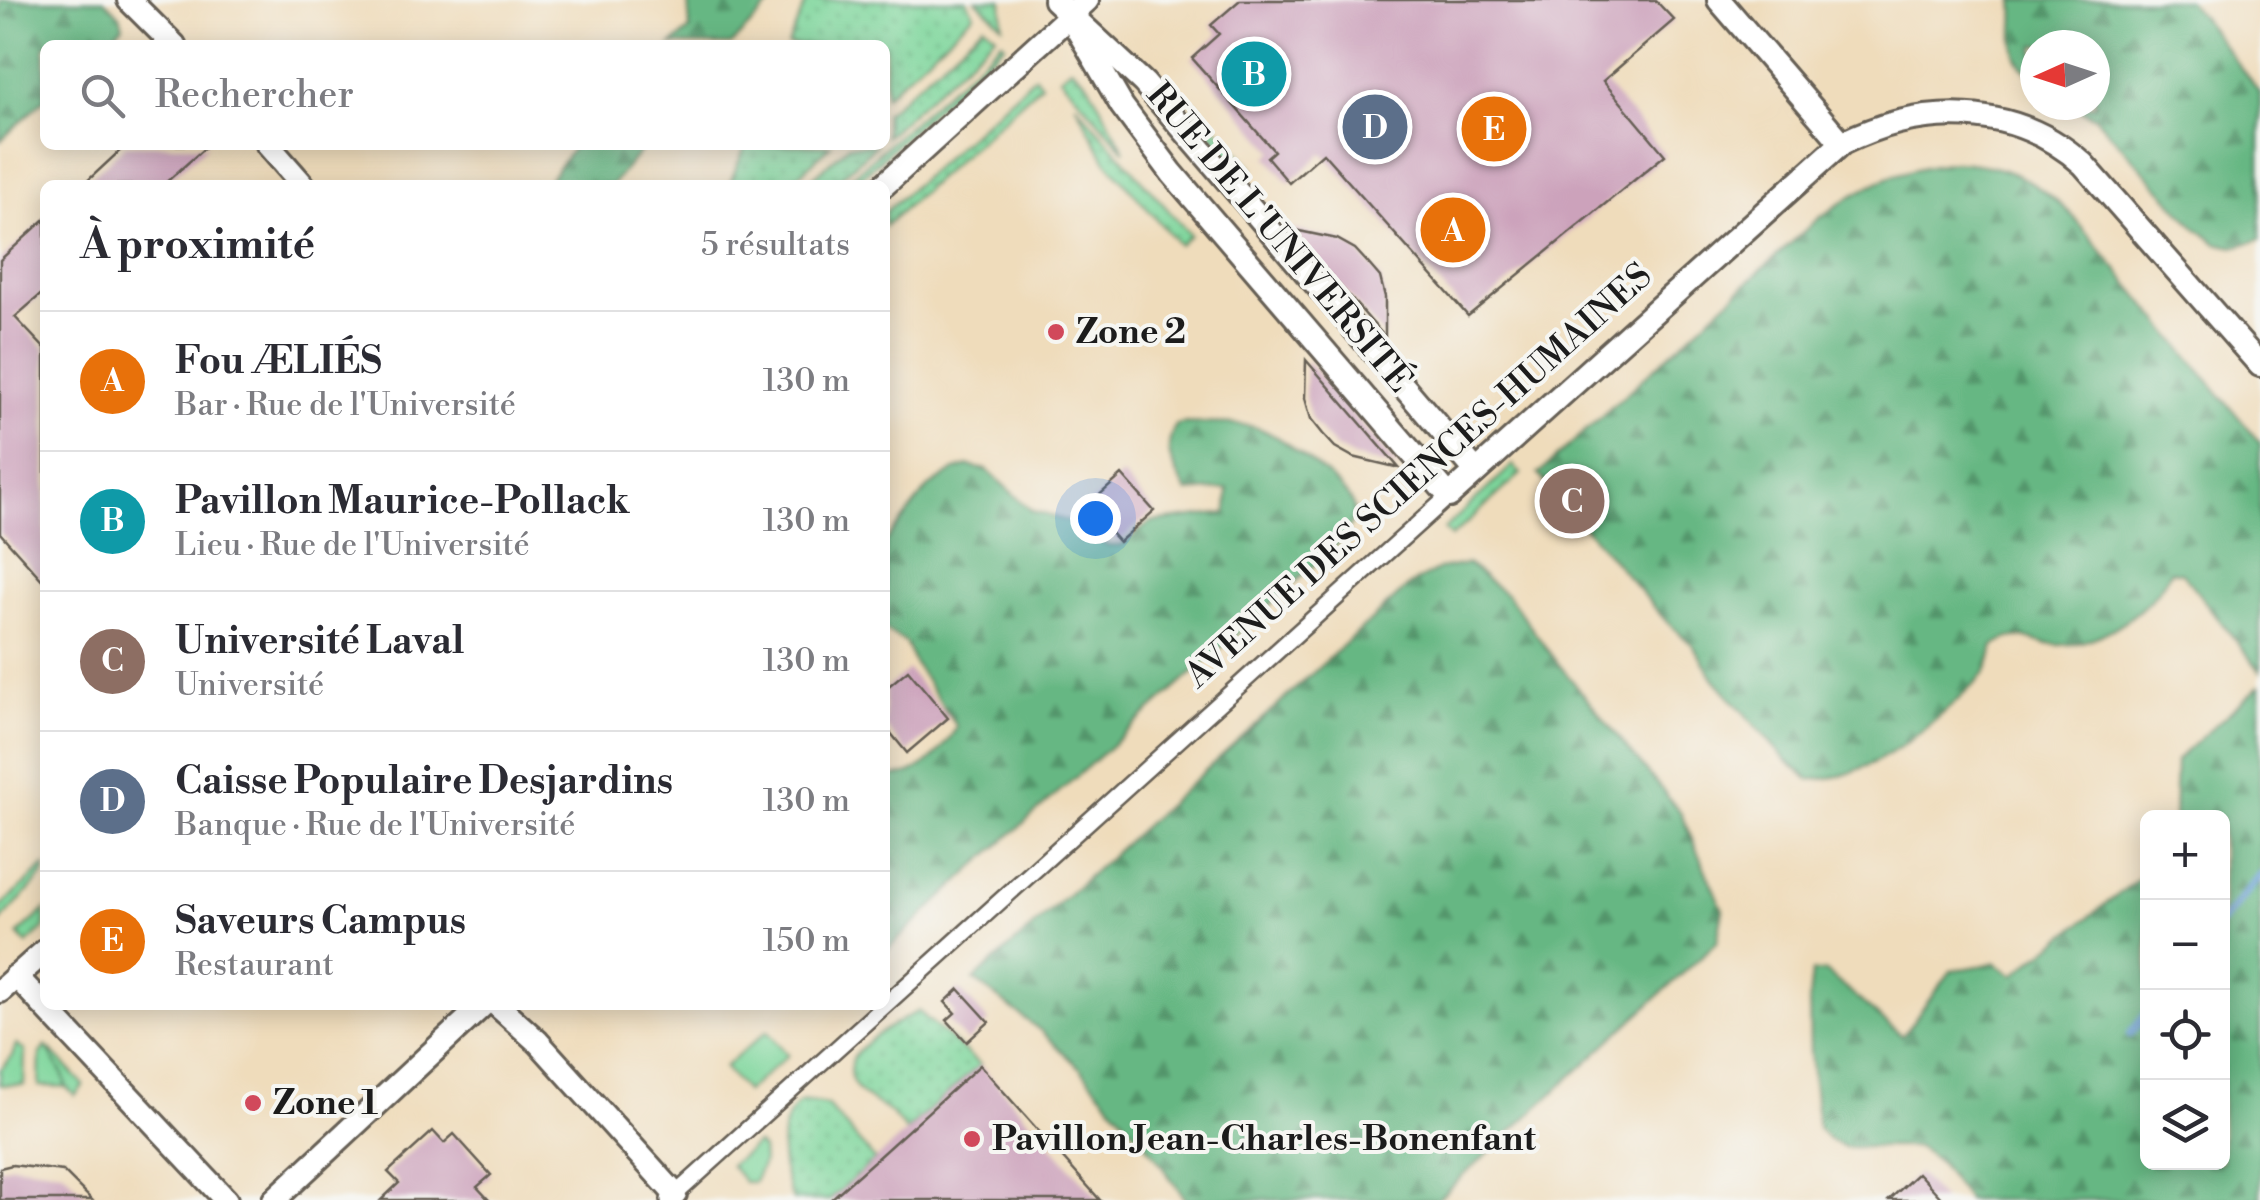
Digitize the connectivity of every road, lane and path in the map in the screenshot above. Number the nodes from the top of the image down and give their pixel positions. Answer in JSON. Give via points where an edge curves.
{"nodes":[{"id":1,"x":128,"y":0,"type":"edge"},
{"id":2,"x":1719,"y":0,"type":"edge"},
{"id":3,"x":1070,"y":5,"type":"edge"},
{"id":4,"x":169,"y":40,"type":"edge"},
{"id":5,"x":1842,"y":143,"type":"junction"},
{"id":6,"x":272,"y":150,"type":"edge"},
{"id":7,"x":299,"y":180,"type":"edge"},
{"id":8,"x":889,"y":180,"type":"edge"},
{"id":9,"x":2255,"y":348,"type":"edge"},
{"id":10,"x":1476,"y":471,"type":"junction"},
{"id":11,"x":1449,"y":496,"type":"junction"},
{"id":12,"x":40,"y":955,"type":"edge"},
{"id":13,"x":8,"y":984,"type":"edge"},
{"id":14,"x":890,"y":1000,"type":"edge"},
{"id":15,"x":479,"y":1010,"type":"edge"},
{"id":16,"x":503,"y":1010,"type":"edge"},
{"id":17,"x":879,"y":1010,"type":"edge"},
{"id":18,"x":672,"y":1197,"type":"edge"},
{"id":19,"x":226,"y":1200,"type":"edge"},
{"id":20,"x":274,"y":1200,"type":"edge"}],
"edges":[{"from":1,"to":4,"type":"street"},
{"from":2,"to":5,"type":"street"},
{"from":3,"to":8,"type":"street"},
{"from":3,"to":10,"type":"street","name":"RUE DE L'UNIVERSITÉ","via":[[1167,108]]},
{"from":3,"to":11,"type":"street","name":"RUE DE L'UNIVERSITÉ","via":[[1122,106],[1172,173]]},
{"from":5,"to":9,"type":"street","name":"AVENUE DES SCIENCES-HUMAINES","via":[[1905,118],[1942,115],[1990,117],[2043,136],[2083,164]]},
{"from":5,"to":10,"type":"street","name":"AVENUE DES SCIENCES-HUMAINES"},
{"from":6,"to":7,"type":"street"},
{"from":10,"to":11,"type":"street","name":"AVENUE DES SCIENCES-HUMAINES"},
{"from":11,"to":14,"type":"street","name":"AVENUE DES SCIENCES-HUMAINES"},
{"from":12,"to":13,"type":"street"},
{"from":13,"to":19,"type":"street"},
{"from":15,"to":20,"type":"street"},
{"from":16,"to":18,"type":"street"},
{"from":17,"to":18,"type":"street","name":"AVENUE DES SCIENCES-HUMAINES"}]}
